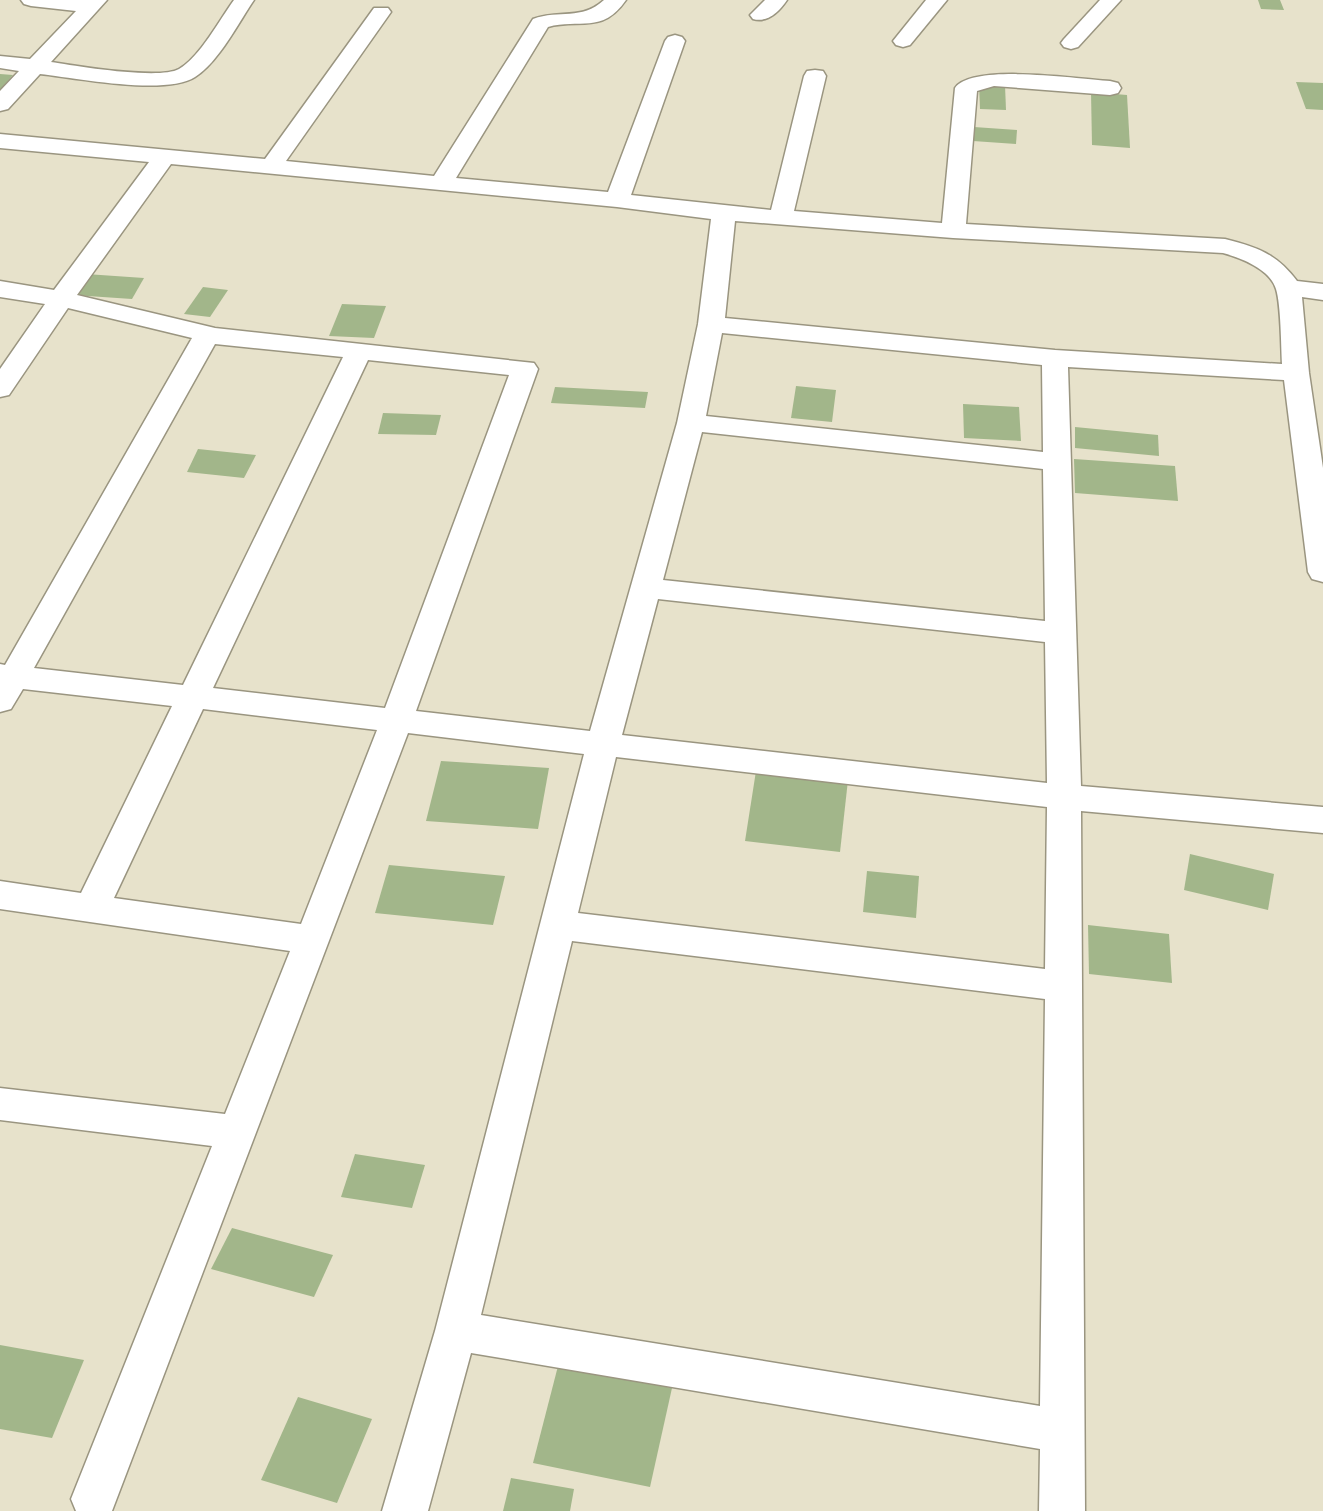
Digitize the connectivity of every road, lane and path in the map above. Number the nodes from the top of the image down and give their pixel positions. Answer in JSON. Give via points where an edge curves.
{"nodes":[{"id":1,"x":31,"y":0,"type":"edge"},
{"id":2,"x":244,"y":0,"type":"edge"},
{"id":3,"x":616,"y":0,"type":"edge"},
{"id":4,"x":777,"y":0,"type":"edge"},
{"id":5,"x":937,"y":0,"type":"edge"},
{"id":6,"x":1111,"y":0,"type":"edge"},
{"id":7,"x":94,"y":3,"type":"edge"},
{"id":8,"x":381,"y":12,"type":"dead end"},
{"id":9,"x":760,"y":15,"type":"dead end"},
{"id":10,"x":675,"y":41,"type":"dead end"},
{"id":11,"x":903,"y":41,"type":"dead end"},
{"id":12,"x":1071,"y":44,"type":"dead end"},
{"id":13,"x":0,"y":62,"type":"edge"},
{"id":14,"x":34,"y":65,"type":"junction"},
{"id":15,"x":814,"y":76,"type":"dead end"},
{"id":16,"x":1110,"y":88,"type":"dead end"},
{"id":17,"x":0,"y":104,"type":"edge"},
{"id":18,"x":0,"y":141,"type":"edge"},
{"id":19,"x":165,"y":157,"type":"junction"},
{"id":20,"x":271,"y":167,"type":"junction"},
{"id":21,"x":441,"y":183,"type":"junction"},
{"id":22,"x":616,"y":200,"type":"junction"},
{"id":23,"x":724,"y":213,"type":"junction"},
{"id":24,"x":781,"y":218,"type":"junction"},
{"id":25,"x":953,"y":231,"type":"junction"},
{"id":26,"x":1289,"y":288,"type":"junction"},
{"id":27,"x":0,"y":289,"type":"edge"},
{"id":28,"x":1323,"y":292,"type":"edge"},
{"id":29,"x":61,"y":299,"type":"junction"},
{"id":30,"x":711,"y":324,"type":"junction"},
{"id":31,"x":207,"y":334,"type":"junction"},
{"id":32,"x":359,"y":352,"type":"junction"},
{"id":33,"x":1055,"y":358,"type":"junction"},
{"id":34,"x":1296,"y":373,"type":"junction"},
{"id":35,"x":0,"y":389,"type":"edge"},
{"id":36,"x":691,"y":423,"type":"junction"},
{"id":37,"x":1058,"y":462,"type":"junction"},
{"id":38,"x":1323,"y":572,"type":"edge"},
{"id":39,"x":646,"y":588,"type":"junction"},
{"id":40,"x":1060,"y":633,"type":"junction"},
{"id":41,"x":5,"y":684,"type":"edge"},
{"id":42,"x":195,"y":696,"type":"junction"},
{"id":43,"x":397,"y":719,"type":"junction"},
{"id":44,"x":603,"y":743,"type":"junction"},
{"id":45,"x":1064,"y":797,"type":"junction"},
{"id":46,"x":1323,"y":820,"type":"edge"},
{"id":47,"x":0,"y":895,"type":"edge"},
{"id":48,"x":91,"y":908,"type":"junction"},
{"id":49,"x":558,"y":925,"type":"junction"},
{"id":50,"x":313,"y":940,"type":"junction"},
{"id":51,"x":1063,"y":986,"type":"junction"},
{"id":52,"x":0,"y":1104,"type":"edge"},
{"id":53,"x":238,"y":1132,"type":"junction"},
{"id":54,"x":456,"y":1331,"type":"junction"},
{"id":55,"x":1062,"y":1431,"type":"junction"},
{"id":56,"x":94,"y":1499,"type":"dead end"},
{"id":57,"x":405,"y":1511,"type":"edge"},
{"id":58,"x":1062,"y":1511,"type":"edge"}],
"edges":[{"from":1,"to":7,"type":"street"},
{"from":2,"to":14,"type":"street","via":[[194,67],[178,78],[150,79]]},
{"from":3,"to":21,"type":"street","via":[[587,19],[540,22]]},
{"from":4,"to":9,"type":"street"},
{"from":5,"to":11,"type":"street"},
{"from":6,"to":12,"type":"street"},
{"from":7,"to":14,"type":"street"},
{"from":8,"to":20,"type":"street"},
{"from":10,"to":22,"type":"street"},
{"from":13,"to":14,"type":"street"},
{"from":14,"to":17,"type":"street"},
{"from":15,"to":24,"type":"street"},
{"from":16,"to":25,"type":"street","via":[[994,80],[966,88]]},
{"from":18,"to":19,"type":"street"},
{"from":19,"to":20,"type":"street"},
{"from":19,"to":29,"type":"street"},
{"from":20,"to":21,"type":"street"},
{"from":21,"to":22,"type":"street"},
{"from":22,"to":23,"type":"street"},
{"from":23,"to":24,"type":"street"},
{"from":23,"to":30,"type":"street"},
{"from":24,"to":25,"type":"street"},
{"from":25,"to":26,"type":"street","via":[[1225,246],[1252,254],[1277,271]]},
{"from":26,"to":28,"type":"street"},
{"from":26,"to":34,"type":"street"},
{"from":27,"to":29,"type":"street"},
{"from":29,"to":31,"type":"street"},
{"from":29,"to":35,"type":"street"},
{"from":30,"to":33,"type":"street"},
{"from":30,"to":36,"type":"street"},
{"from":31,"to":32,"type":"street"},
{"from":31,"to":41,"type":"street"},
{"from":32,"to":42,"type":"street"},
{"from":32,"to":43,"type":"street","via":[[525,369]]},
{"from":33,"to":34,"type":"street"},
{"from":33,"to":37,"type":"street"},
{"from":34,"to":38,"type":"street"},
{"from":36,"to":37,"type":"street"},
{"from":36,"to":39,"type":"street"},
{"from":37,"to":40,"type":"street"},
{"from":39,"to":40,"type":"street"},
{"from":39,"to":44,"type":"street"},
{"from":40,"to":45,"type":"street"},
{"from":41,"to":42,"type":"street"},
{"from":42,"to":43,"type":"street"},
{"from":42,"to":48,"type":"street"},
{"from":43,"to":44,"type":"street"},
{"from":43,"to":50,"type":"street"},
{"from":44,"to":45,"type":"street"},
{"from":44,"to":49,"type":"street"},
{"from":45,"to":46,"type":"street"},
{"from":45,"to":51,"type":"street"},
{"from":47,"to":48,"type":"street"},
{"from":48,"to":50,"type":"street"},
{"from":49,"to":51,"type":"street"},
{"from":49,"to":54,"type":"street"},
{"from":50,"to":53,"type":"street"},
{"from":51,"to":55,"type":"street"},
{"from":52,"to":53,"type":"street"},
{"from":53,"to":56,"type":"street"},
{"from":54,"to":55,"type":"street"},
{"from":54,"to":57,"type":"street"},
{"from":55,"to":58,"type":"street"}]}
